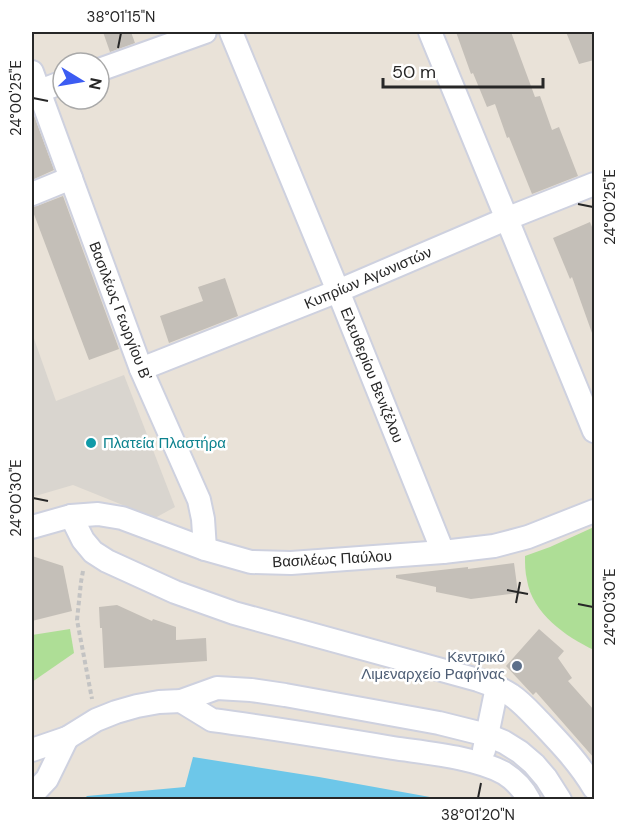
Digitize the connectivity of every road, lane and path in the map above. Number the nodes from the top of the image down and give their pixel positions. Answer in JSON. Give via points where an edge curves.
{"nodes":[{"id":1,"x":205,"y":32,"type":"edge"},
{"id":2,"x":231,"y":32,"type":"edge"},
{"id":3,"x":430,"y":32,"type":"edge"},
{"id":4,"x":111,"y":66,"type":"edge"},
{"id":5,"x":51,"y":84,"type":"edge"},
{"id":6,"x":34,"y":86,"type":"edge"},
{"id":7,"x":71,"y":178,"type":"junction"},
{"id":8,"x":594,"y":184,"type":"edge"},
{"id":9,"x":32,"y":194,"type":"edge"},
{"id":10,"x":506,"y":219,"type":"junction"},
{"id":11,"x":338,"y":291,"type":"junction"},
{"id":12,"x":141,"y":369,"type":"junction"},
{"id":13,"x":594,"y":431,"type":"edge"},
{"id":14,"x":594,"y":511,"type":"edge"},
{"id":15,"x":70,"y":516,"type":"junction"},
{"id":16,"x":33,"y":521,"type":"edge"},
{"id":17,"x":205,"y":549,"type":"junction"},
{"id":18,"x":93,"y":552,"type":"junction"},
{"id":19,"x":443,"y":552,"type":"junction"},
{"id":20,"x":497,"y":687,"type":"junction"},
{"id":21,"x":181,"y":701,"type":"junction"},
{"id":22,"x":96,"y":720,"type":"junction"},
{"id":23,"x":487,"y":735,"type":"junction"},
{"id":24,"x":67,"y":738,"type":"junction"},
{"id":25,"x":32,"y":750,"type":"edge"},
{"id":26,"x":481,"y":764,"type":"junction"},
{"id":27,"x":594,"y":788,"type":"edge"},
{"id":28,"x":32,"y":795,"type":"edge"},
{"id":29,"x":529,"y":800,"type":"edge"},
{"id":30,"x":560,"y":800,"type":"edge"}],
"edges":[{"from":1,"to":4,"type":"street"},
{"from":2,"to":11,"type":"street","name":"Ελευθερίου Βενιζέλου"},
{"from":3,"to":10,"type":"street"},
{"from":5,"to":6,"type":"street"},
{"from":6,"to":7,"type":"street","name":"Βασιλέως Γεωργίου Β'"},
{"from":7,"to":9,"type":"street"},
{"from":7,"to":12,"type":"street","name":"Βασιλέως Γεωργίου Β'"},
{"from":8,"to":10,"type":"street","name":"Κυπρίων Αγωνιστών"},
{"from":10,"to":11,"type":"street","name":"Κυπρίων Αγωνιστών"},
{"from":10,"to":13,"type":"street"},
{"from":11,"to":12,"type":"street","name":"Κυπρίων Αγωνιστών"},
{"from":11,"to":19,"type":"street","name":"Ελευθερίου Βενιζέλου"},
{"from":12,"to":17,"type":"street","name":"Βασιλέως Γεωργίου Β'","via":[[199,500]]},
{"from":14,"to":19,"type":"street","name":"Βασιλέως Παύλου","via":[[528,537]]},
{"from":15,"to":16,"type":"street","name":"Βασιλέως Παύλου"},
{"from":15,"to":17,"type":"street","name":"Βασιλέως Παύλου","via":[[98,514],[123,518]]},
{"from":15,"to":18,"type":"street"},
{"from":17,"to":19,"type":"street","name":"Βασιλέως Παύλου","via":[[251,562],[291,563]]},
{"from":18,"to":20,"type":"street","via":[[200,602]]},
{"from":18,"to":22,"type":"path","via":[[84,567],[77,620]]},
{"from":20,"to":23,"type":"street"},
{"from":20,"to":27,"type":"street","via":[[513,696],[541,723]]},
{"from":21,"to":22,"type":"street","via":[[137,706]]},
{"from":21,"to":23,"type":"street","via":[[217,688],[251,690]]},
{"from":21,"to":26,"type":"street","via":[[212,720]]},
{"from":22,"to":24,"type":"street"},
{"from":23,"to":26,"type":"street"},
{"from":23,"to":30,"type":"street","via":[[534,764]]},
{"from":24,"to":25,"type":"street"},
{"from":24,"to":28,"type":"street","via":[[47,779]]},
{"from":26,"to":29,"type":"street","via":[[515,781]]}]}
